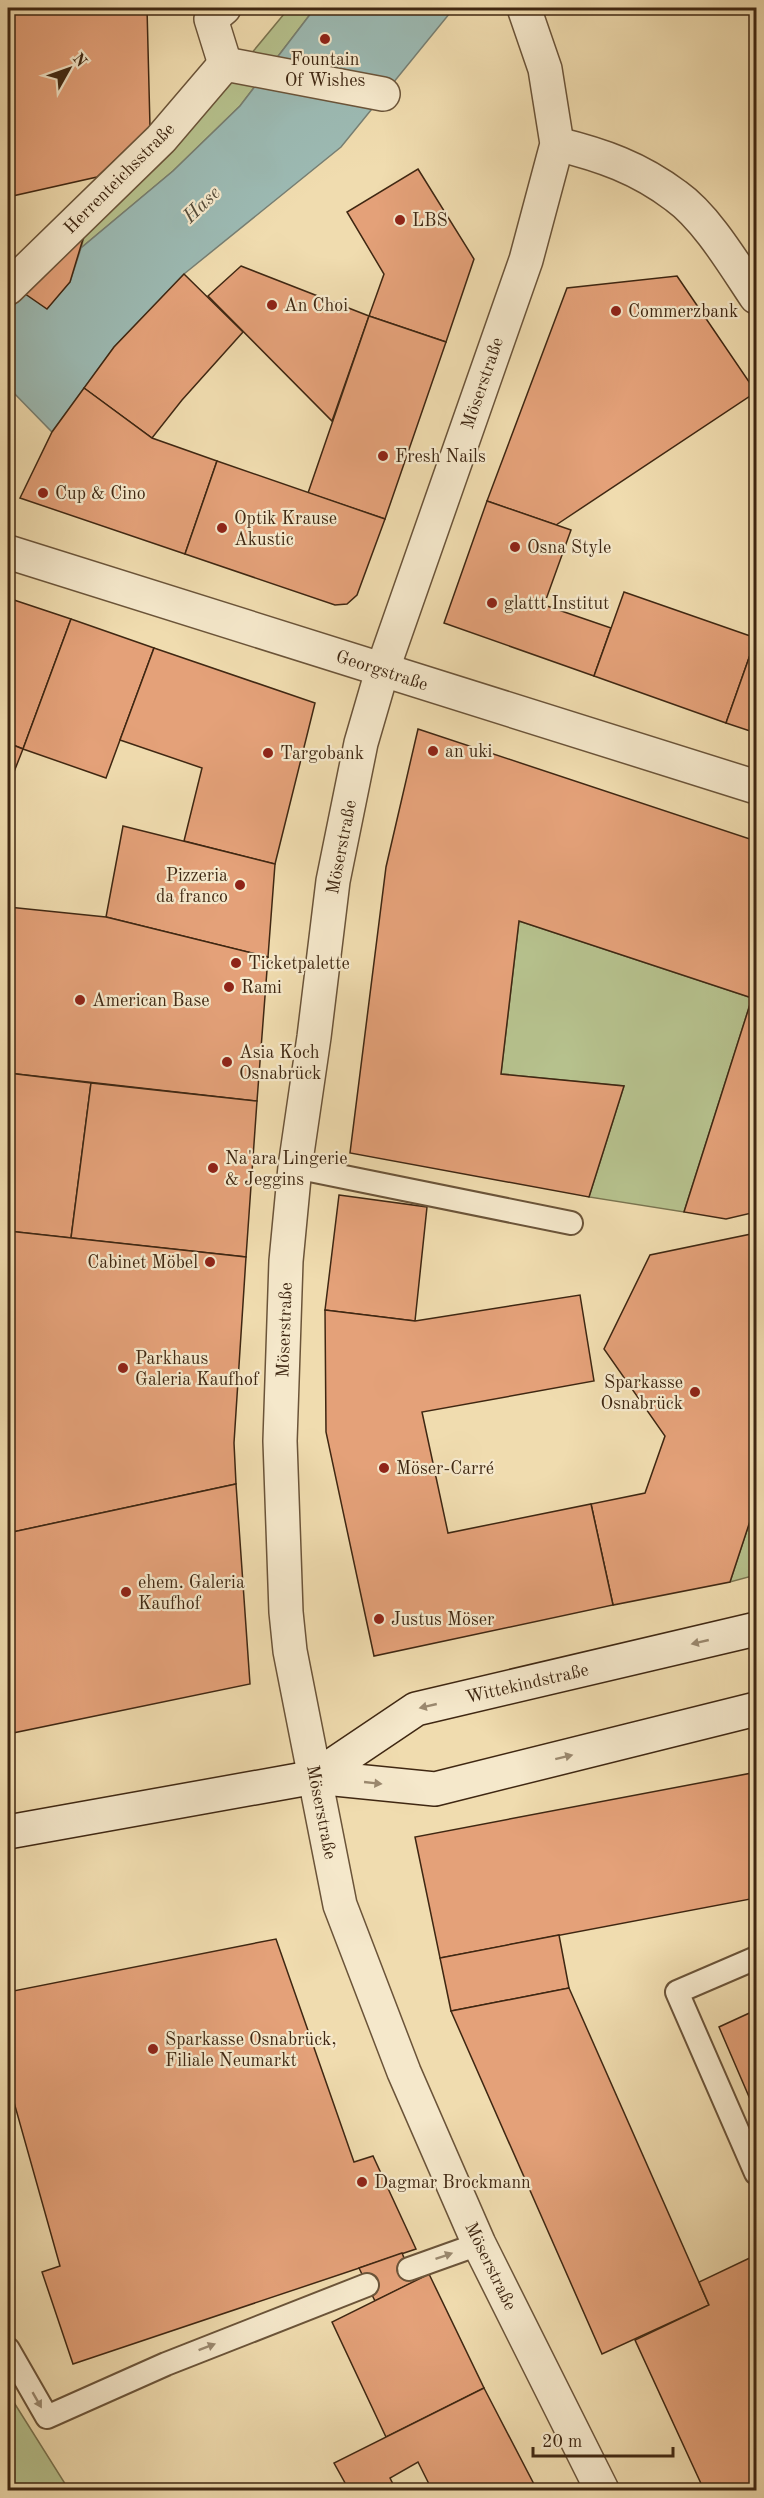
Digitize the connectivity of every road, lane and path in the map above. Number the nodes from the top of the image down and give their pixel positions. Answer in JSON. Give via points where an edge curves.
{"nodes":[{"id":1,"x":224,"y":8,"type":"edge"},
{"id":2,"x":524,"y":8,"type":"edge"},
{"id":3,"x":233,"y":65,"type":"junction"},
{"id":4,"x":383,"y":94,"type":"dead end"},
{"id":5,"x":557,"y":144,"type":"junction"},
{"id":6,"x":8,"y":288,"type":"edge"},
{"id":7,"x":756,"y":297,"type":"edge"},
{"id":8,"x":8,"y":552,"type":"edge"},
{"id":9,"x":382,"y":670,"type":"junction"},
{"id":10,"x":756,"y":787,"type":"edge"},
{"id":11,"x":295,"y":1167,"type":"junction"},
{"id":12,"x":571,"y":1223,"type":"dead end"},
{"id":13,"x":756,"y":1629,"type":"edge"},
{"id":14,"x":756,"y":1708,"type":"edge"},
{"id":15,"x":315,"y":1777,"type":"junction"},
{"id":16,"x":8,"y":1832,"type":"edge"},
{"id":17,"x":756,"y":1958,"type":"edge"},
{"id":18,"x":756,"y":2173,"type":"edge"},
{"id":19,"x":479,"y":2244,"type":"junction"},
{"id":20,"x":409,"y":2269,"type":"dead end"},
{"id":21,"x":368,"y":2285,"type":"dead end"},
{"id":22,"x":8,"y":2349,"type":"edge"},
{"id":23,"x":602,"y":2490,"type":"edge"}],
"edges":[{"from":1,"to":3,"type":"street","via":[[211,20]]},
{"from":2,"to":5,"type":"street","via":[[545,69]]},
{"from":3,"to":4,"type":"street"},
{"from":3,"to":6,"type":"street","name":"Herrenteichsstraße"},
{"from":5,"to":7,"type":"street","via":[[598,154],[635,170],[677,196],[716,238]]},
{"from":5,"to":9,"type":"street","name":"Möserstraße","via":[[526,260]]},
{"from":8,"to":9,"type":"street","name":"Georgstraße"},
{"from":9,"to":10,"type":"street","name":"Georgstraße"},
{"from":9,"to":11,"type":"street","name":"Möserstraße","via":[[361,743],[333,881]]},
{"from":11,"to":12,"type":"lane"},
{"from":11,"to":15,"type":"street","name":"Möserstraße","via":[[286,1261],[280,1441],[290,1651]]},
{"from":13,"to":15,"type":"street","name":"Wittekindstraße","one_way":true,"via":[[416,1709]]},
{"from":15,"to":14,"type":"street","name":"Wittekindstraße","one_way":true,"via":[[435,1789]]},
{"from":15,"to":16,"type":"street","name":"Wittekindstraße"},
{"from":15,"to":19,"type":"street","name":"Möserstraße","via":[[340,1905],[404,2072]]},
{"from":17,"to":18,"type":"lane","via":[[677,1992]]},
{"from":20,"to":19,"type":"lane","one_way":true},
{"from":19,"to":23,"type":"street","name":"Möserstraße"},
{"from":22,"to":21,"type":"lane","one_way":true,"via":[[46,2417],[166,2364]]}]}
